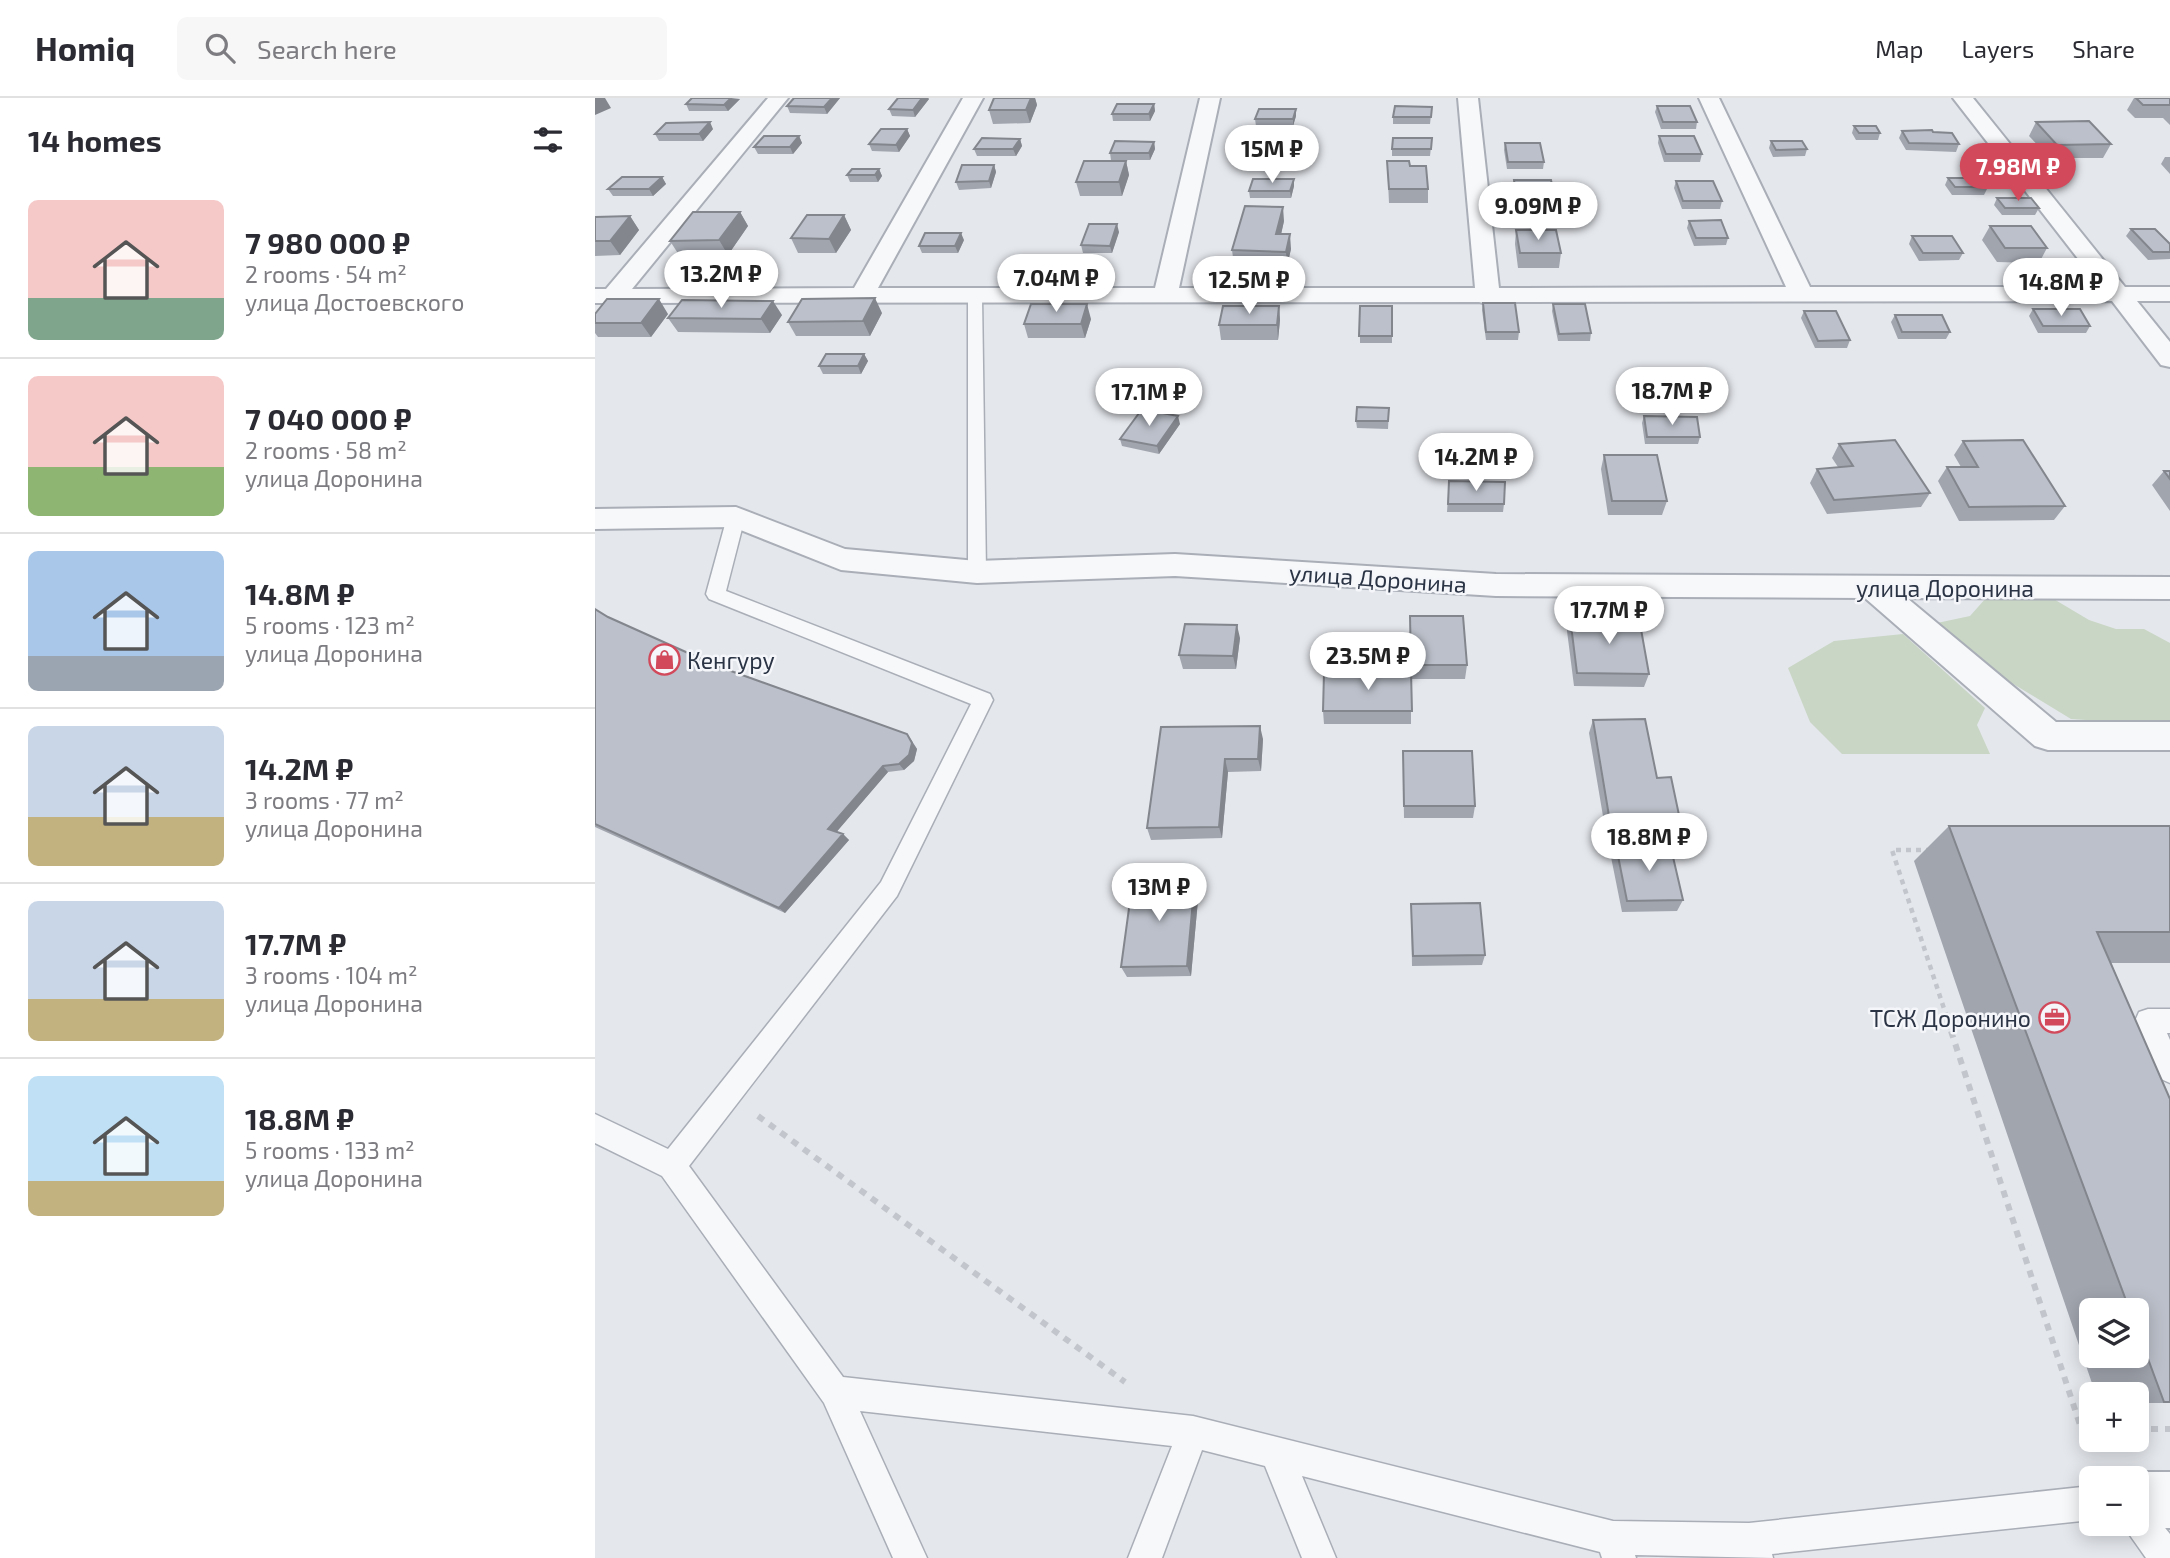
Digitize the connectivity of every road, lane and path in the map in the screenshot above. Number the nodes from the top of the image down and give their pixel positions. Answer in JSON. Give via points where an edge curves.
{"nodes":[{"id":1,"x":778,"y":98,"type":"edge"},
{"id":2,"x":973,"y":98,"type":"edge"},
{"id":3,"x":1210,"y":98,"type":"edge"},
{"id":4,"x":1468,"y":98,"type":"edge"},
{"id":5,"x":1709,"y":98,"type":"edge"},
{"id":6,"x":1962,"y":98,"type":"edge"},
{"id":7,"x":2117,"y":294,"type":"junction"},
{"id":8,"x":2170,"y":294,"type":"edge"},
{"id":9,"x":604,"y":296,"type":"edge"},
{"id":10,"x":862,"y":296,"type":"junction"},
{"id":11,"x":975,"y":296,"type":"junction"},
{"id":12,"x":1164,"y":296,"type":"junction"},
{"id":13,"x":1802,"y":296,"type":"junction"},
{"id":14,"x":1488,"y":297,"type":"junction"},
{"id":15,"x":2170,"y":359,"type":"edge"},
{"id":16,"x":736,"y":517,"type":"junction"},
{"id":17,"x":595,"y":519,"type":"edge"},
{"id":18,"x":977,"y":572,"type":"junction"},
{"id":19,"x":1874,"y":588,"type":"junction"},
{"id":20,"x":2170,"y":588,"type":"edge"},
{"id":21,"x":2170,"y":736,"type":"edge"},
{"id":22,"x":1934,"y":850,"type":"dead end"},
{"id":23,"x":2170,"y":1021,"type":"edge"},
{"id":24,"x":2170,"y":1070,"type":"edge"},
{"id":25,"x":728,"y":1094,"type":"junction"},
{"id":26,"x":595,"y":1128,"type":"edge"},
{"id":27,"x":672,"y":1166,"type":"junction"},
{"id":28,"x":1127,"y":1383,"type":"dead end"},
{"id":29,"x":835,"y":1392,"type":"junction"},
{"id":30,"x":2079,"y":1422,"type":"edge"},
{"id":31,"x":2149,"y":1429,"type":"edge"},
{"id":32,"x":2170,"y":1429,"type":"edge"},
{"id":33,"x":1193,"y":1432,"type":"junction"},
{"id":34,"x":1276,"y":1453,"type":"junction"},
{"id":35,"x":2149,"y":1500,"type":"edge"},
{"id":36,"x":2170,"y":1500,"type":"edge"},
{"id":37,"x":2079,"y":1505,"type":"edge"},
{"id":38,"x":2149,"y":1535,"type":"edge"},
{"id":39,"x":1616,"y":1548,"type":"edge"},
{"id":40,"x":1752,"y":1549,"type":"edge"},
{"id":41,"x":910,"y":1558,"type":"edge"},
{"id":42,"x":1145,"y":1558,"type":"edge"},
{"id":43,"x":1319,"y":1558,"type":"edge"},
{"id":44,"x":2168,"y":1558,"type":"edge"}],
"edges":[{"from":1,"to":9,"type":"street"},
{"from":2,"to":10,"type":"street"},
{"from":3,"to":12,"type":"street"},
{"from":4,"to":14,"type":"street"},
{"from":5,"to":13,"type":"street"},
{"from":6,"to":7,"type":"street"},
{"from":7,"to":8,"type":"street"},
{"from":7,"to":13,"type":"street"},
{"from":7,"to":15,"type":"street"},
{"from":9,"to":10,"type":"street"},
{"from":10,"to":11,"type":"street"},
{"from":11,"to":12,"type":"street"},
{"from":11,"to":18,"type":"lane"},
{"from":12,"to":14,"type":"street"},
{"from":13,"to":14,"type":"street"},
{"from":16,"to":17,"type":"street","name":"улица Доронина"},
{"from":16,"to":18,"type":"street","name":"улица Доронина","via":[[841,559]]},
{"from":16,"to":25,"type":"lane","via":[[716,594],[983,700],[889,889]]},
{"from":18,"to":19,"type":"street","name":"улица Доронина","via":[[1175,565],[1496,585]]},
{"from":19,"to":20,"type":"street","name":"улица Доронина"},
{"from":19,"to":21,"type":"street","via":[[2048,736]]},
{"from":22,"to":30,"type":"path","via":[[1892,850]]},
{"from":23,"to":24,"type":"lane","via":[[2148,1021]]},
{"from":25,"to":27,"type":"lane"},
{"from":25,"to":28,"type":"path"},
{"from":26,"to":27,"type":"lane"},
{"from":27,"to":29,"type":"lane"},
{"from":29,"to":33,"type":"lane"},
{"from":29,"to":41,"type":"lane"},
{"from":31,"to":32,"type":"path"},
{"from":33,"to":34,"type":"lane"},
{"from":33,"to":42,"type":"lane"},
{"from":34,"to":39,"type":"lane"},
{"from":34,"to":43,"type":"lane"},
{"from":35,"to":36,"type":"street"},
{"from":37,"to":40,"type":"lane"},
{"from":38,"to":44,"type":"lane"},
{"from":39,"to":40,"type":"lane"}]}
